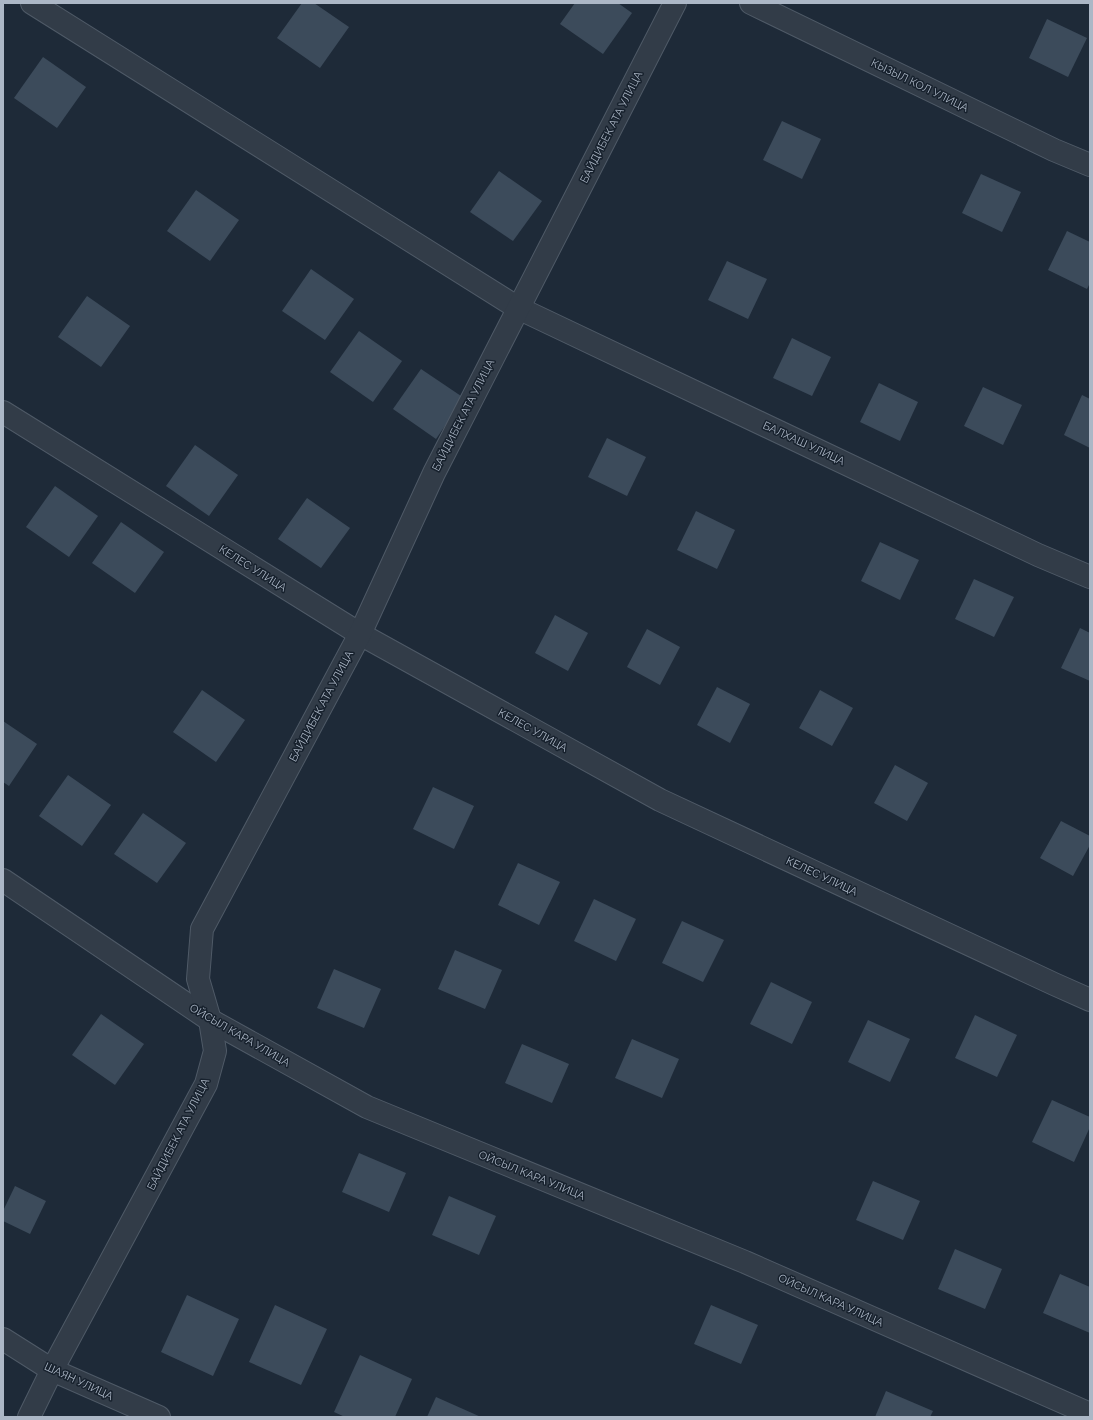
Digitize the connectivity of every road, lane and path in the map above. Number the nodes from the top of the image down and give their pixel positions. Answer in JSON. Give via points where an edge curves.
{"nodes":[{"id":1,"x":32,"y":3,"type":"edge"},
{"id":2,"x":675,"y":3,"type":"edge"},
{"id":3,"x":751,"y":3,"type":"edge"},
{"id":4,"x":1090,"y":165,"type":"edge"},
{"id":5,"x":518,"y":308,"type":"junction"},
{"id":6,"x":3,"y":412,"type":"edge"},
{"id":7,"x":1090,"y":577,"type":"edge"},
{"id":8,"x":360,"y":634,"type":"junction"},
{"id":9,"x":3,"y":880,"type":"edge"},
{"id":10,"x":1090,"y":1000,"type":"edge"},
{"id":11,"x":210,"y":1020,"type":"junction"},
{"id":12,"x":3,"y":1339,"type":"edge"},
{"id":13,"x":52,"y":1370,"type":"junction"},
{"id":14,"x":1090,"y":1414,"type":"edge"},
{"id":15,"x":29,"y":1417,"type":"edge"},
{"id":16,"x":159,"y":1417,"type":"edge"}],
"edges":[{"from":1,"to":5,"type":"street","name":"БАЛХАШ УЛИЦА"},
{"from":2,"to":5,"type":"street","name":"БАЙДИБЕК АТА УЛИЦА"},
{"from":3,"to":4,"type":"street","name":"КЫЗЫЛ КОЛ УЛИЦА"},
{"from":5,"to":7,"type":"street","name":"БАЛХАШ УЛИЦА"},
{"from":5,"to":8,"type":"street","name":"БАЙДИБЕК АТА УЛИЦА","via":[[434,473]]},
{"from":6,"to":8,"type":"street","name":"КЕЛЕС УЛИЦА"},
{"from":8,"to":10,"type":"street","name":"КЕЛЕС УЛИЦА","via":[[660,800]]},
{"from":8,"to":11,"type":"street","name":"БАЙДИБЕК АТА УЛИЦА","via":[[202,929],[198,978]]},
{"from":9,"to":11,"type":"street","name":"ОЙСЫЛ КАРА УЛИЦА"},
{"from":11,"to":13,"type":"street","name":"БАЙДИБЕК АТА УЛИЦА","via":[[214,1051],[206,1084]]},
{"from":11,"to":14,"type":"street","name":"ОЙСЫЛ КАРА УЛИЦА","via":[[367,1107],[745,1262]]},
{"from":12,"to":13,"type":"street","name":"ШАЯН УЛИЦА"},
{"from":13,"to":15,"type":"street","name":"БАЙДИБЕК АТА УЛИЦА"},
{"from":13,"to":16,"type":"street","name":"ШАЯН УЛИЦА"}]}
